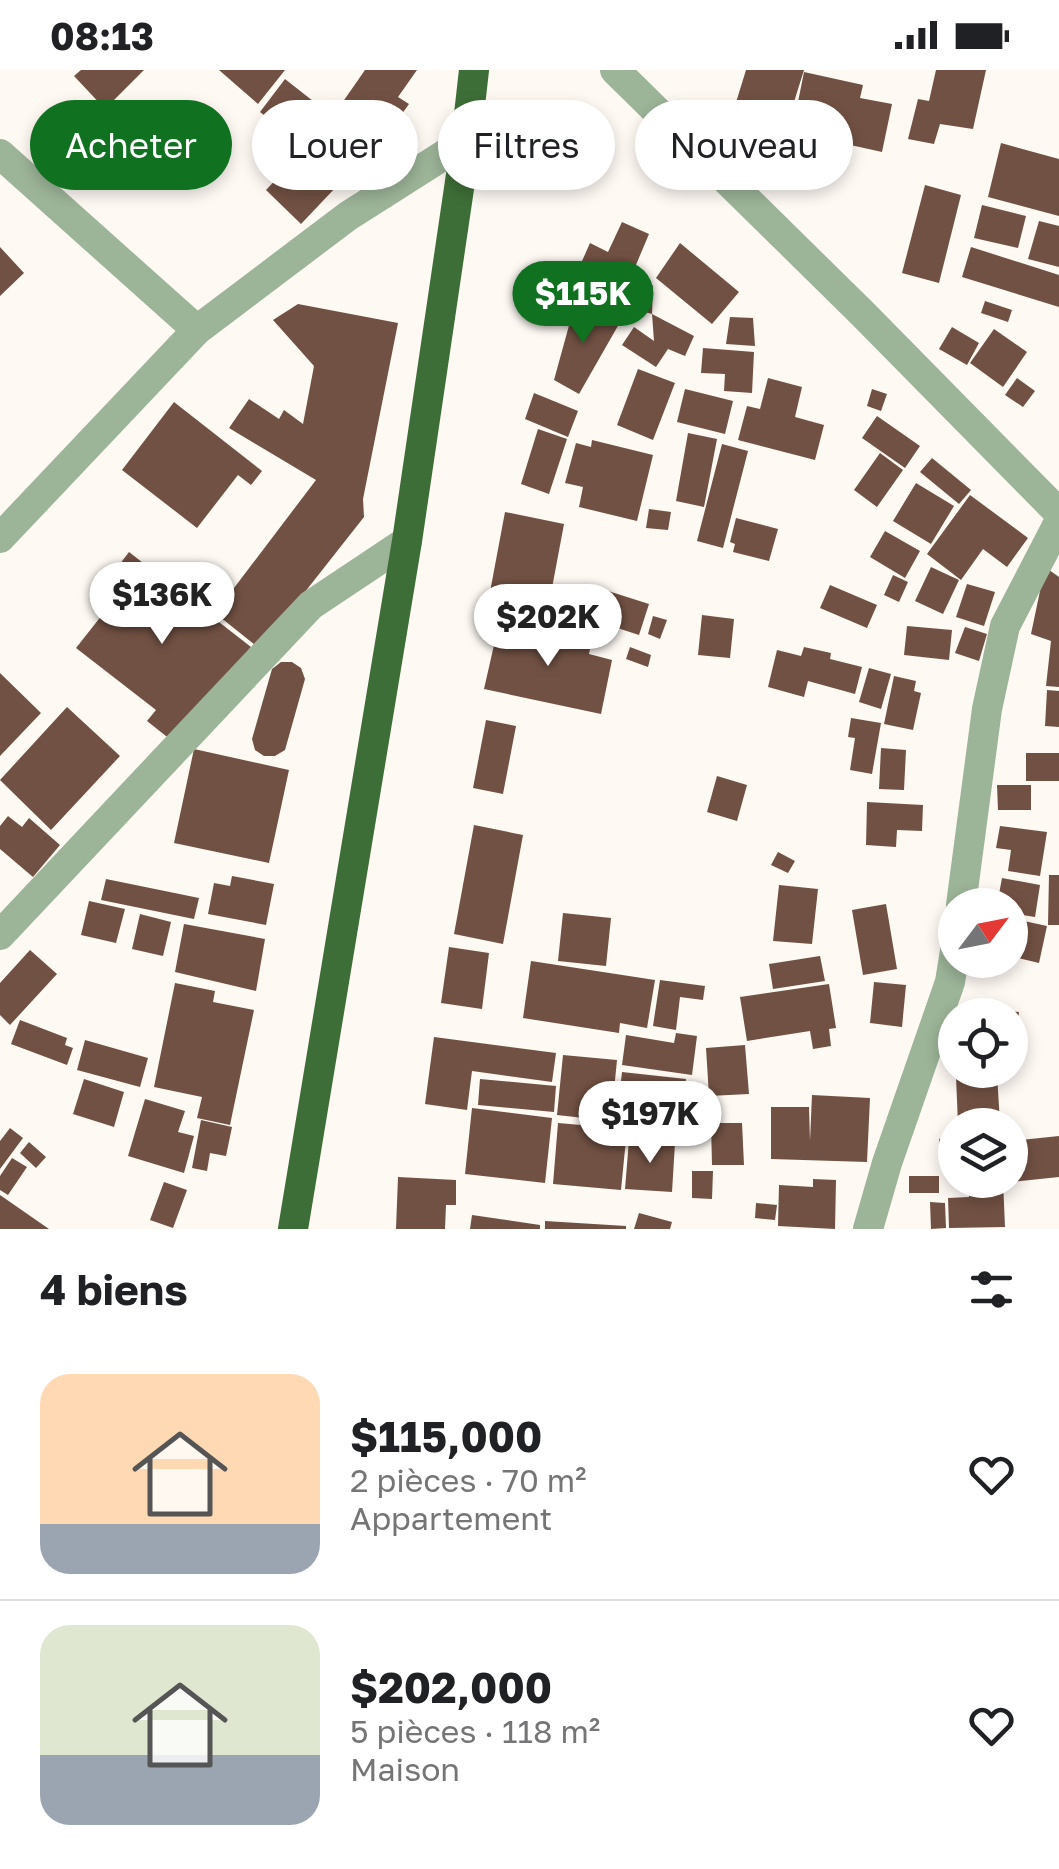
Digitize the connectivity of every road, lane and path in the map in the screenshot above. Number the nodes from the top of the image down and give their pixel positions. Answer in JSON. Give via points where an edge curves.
{"nodes":[{"id":1,"x":474,"y":70,"type":"edge"},
{"id":2,"x":615,"y":70,"type":"edge"},
{"id":3,"x":471,"y":100,"type":"edge"},
{"id":4,"x":0,"y":154,"type":"edge"},
{"id":5,"x":438,"y":159,"type":"edge"},
{"id":6,"x":459,"y":190,"type":"edge"},
{"id":7,"x":197,"y":330,"type":"junction"},
{"id":8,"x":1059,"y":513,"type":"edge"},
{"id":9,"x":1059,"y":522,"type":"edge"},
{"id":10,"x":0,"y":538,"type":"edge"},
{"id":11,"x":406,"y":541,"type":"junction"},
{"id":12,"x":963,"y":888,"type":"edge"},
{"id":13,"x":0,"y":935,"type":"edge"},
{"id":14,"x":951,"y":978,"type":"edge"},
{"id":15,"x":293,"y":1229,"type":"edge"},
{"id":16,"x":868,"y":1229,"type":"edge"}],
"edges":[{"from":1,"to":3,"type":"highway"},
{"from":2,"to":8,"type":"street"},
{"from":4,"to":7,"type":"street"},
{"from":5,"to":7,"type":"street","via":[[348,216]]},
{"from":6,"to":11,"type":"highway"},
{"from":7,"to":10,"type":"street"},
{"from":9,"to":12,"type":"street","via":[[1005,626]]},
{"from":11,"to":13,"type":"street","via":[[311,605]]},
{"from":11,"to":15,"type":"highway"},
{"from":14,"to":16,"type":"street"}]}
